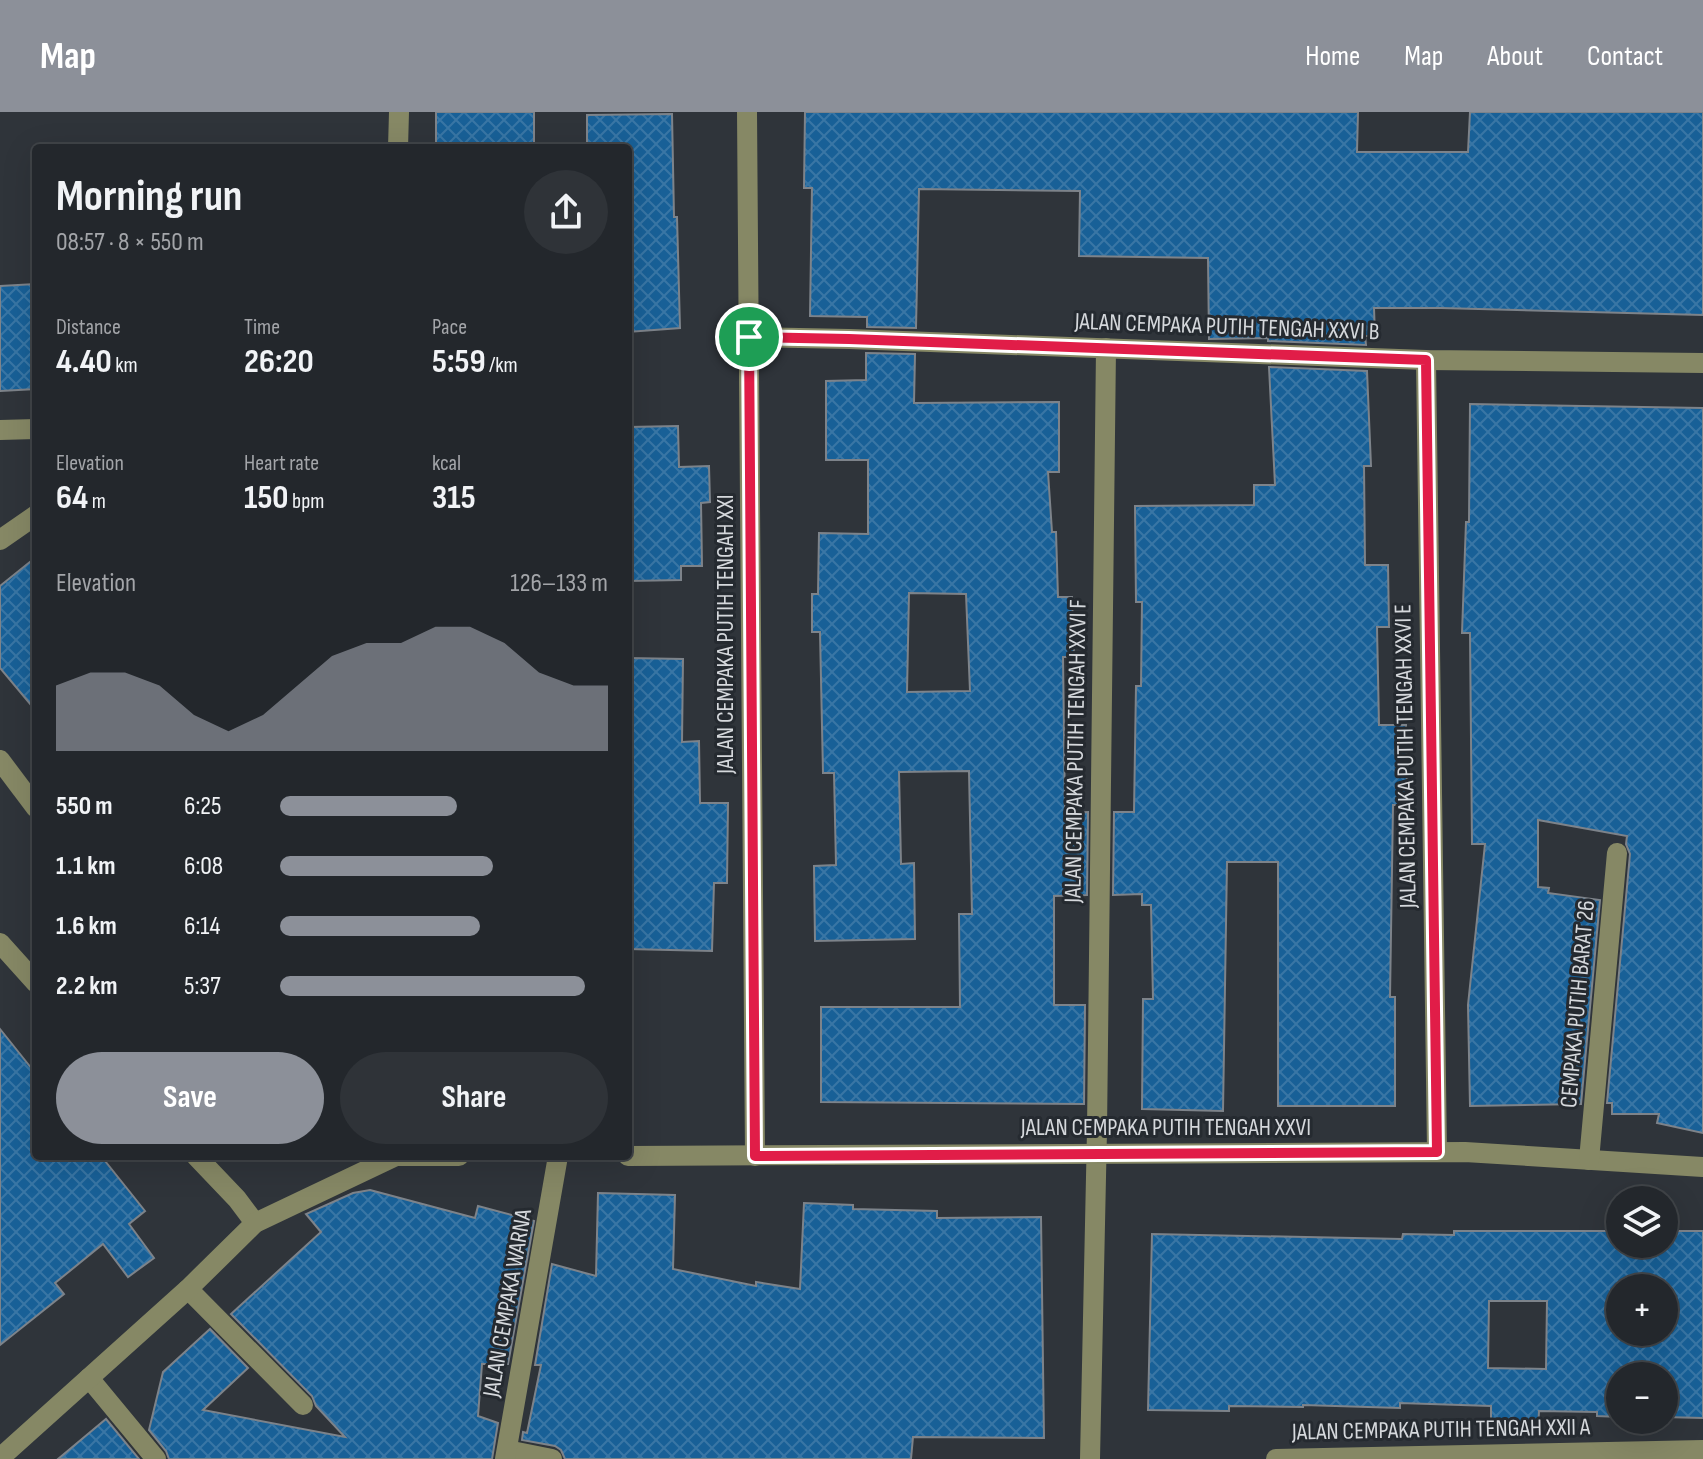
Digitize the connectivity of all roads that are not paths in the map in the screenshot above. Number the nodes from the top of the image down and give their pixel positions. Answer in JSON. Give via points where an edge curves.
{"nodes":[{"id":1,"x":399,"y":112,"type":"edge"},
{"id":2,"x":747,"y":112,"type":"edge"},
{"id":3,"x":398,"y":144,"type":"edge"},
{"id":4,"x":749,"y":337,"type":"junction"},
{"id":5,"x":1106,"y":348,"type":"junction"},
{"id":6,"x":1426,"y":360,"type":"junction"},
{"id":7,"x":1703,"y":363,"type":"edge"},
{"id":8,"x":32,"y":429,"type":"edge"},
{"id":9,"x":0,"y":430,"type":"edge"},
{"id":10,"x":32,"y":518,"type":"edge"},
{"id":11,"x":0,"y":540,"type":"edge"},
{"id":12,"x":0,"y":760,"type":"edge"},
{"id":13,"x":32,"y":803,"type":"edge"},
{"id":14,"x":1617,"y":853,"type":"dead end"},
{"id":15,"x":0,"y":943,"type":"edge"},
{"id":16,"x":32,"y":979,"type":"edge"},
{"id":17,"x":1437,"y":1152,"type":"junction"},
{"id":18,"x":1096,"y":1153,"type":"junction"},
{"id":19,"x":632,"y":1156,"type":"edge"},
{"id":20,"x":755,"y":1156,"type":"junction"},
{"id":21,"x":200,"y":1160,"type":"edge"},
{"id":22,"x":388,"y":1160,"type":"edge"},
{"id":23,"x":557,"y":1160,"type":"edge"},
{"id":24,"x":1589,"y":1160,"type":"junction"},
{"id":25,"x":1703,"y":1167,"type":"edge"},
{"id":26,"x":255,"y":1223,"type":"junction"},
{"id":27,"x":188,"y":1289,"type":"junction"},
{"id":28,"x":89,"y":1378,"type":"junction"},
{"id":29,"x":303,"y":1405,"type":"dead end"},
{"id":30,"x":2,"y":1450,"type":"edge"},
{"id":31,"x":1703,"y":1450,"type":"edge"},
{"id":32,"x":506,"y":1454,"type":"edge"},
{"id":33,"x":156,"y":1459,"type":"edge"},
{"id":34,"x":552,"y":1459,"type":"edge"},
{"id":35,"x":1090,"y":1459,"type":"edge"},
{"id":36,"x":1276,"y":1459,"type":"edge"}],
"edges":[{"from":1,"to":3,"type":"street"},
{"from":2,"to":4,"type":"street","name":"JALAN CEMPAKA PUTIH TENGAH XXI"},
{"from":4,"to":5,"type":"street","name":"JALAN CEMPAKA PUTIH TENGAH XXVI B"},
{"from":4,"to":20,"type":"street","name":"JALAN CEMPAKA PUTIH TENGAH XXI"},
{"from":5,"to":6,"type":"street","name":"JALAN CEMPAKA PUTIH TENGAH XXVI B"},
{"from":5,"to":18,"type":"street","name":"JALAN CEMPAKA PUTIH TENGAH XXVI F"},
{"from":6,"to":7,"type":"street","name":"JALAN CEMPAKA PUTIH TENGAH XXVI B"},
{"from":6,"to":17,"type":"street","name":"JALAN CEMPAKA PUTIH TENGAH XXVI E"},
{"from":8,"to":9,"type":"street"},
{"from":10,"to":11,"type":"street"},
{"from":12,"to":13,"type":"street"},
{"from":14,"to":24,"type":"street","name":"CEMPAKA PUTIH BARAT 26"},
{"from":15,"to":16,"type":"street"},
{"from":17,"to":18,"type":"street","name":"JALAN CEMPAKA PUTIH TENGAH XXVI"},
{"from":17,"to":24,"type":"street","name":"JALAN CEMPAKA PUTIH TENGAH XXVI"},
{"from":18,"to":20,"type":"street","name":"JALAN CEMPAKA PUTIH TENGAH XXVI"},
{"from":18,"to":35,"type":"street","name":"JALAN CEMPAKA PUTIH TENGAH XXVI F"},
{"from":19,"to":20,"type":"street","name":"JALAN CEMPAKA PUTIH TENGAH XXVI"},
{"from":21,"to":26,"type":"street"},
{"from":22,"to":26,"type":"street"},
{"from":23,"to":32,"type":"street","name":"JALAN CEMPAKA WARNA"},
{"from":24,"to":25,"type":"street","name":"JALAN CEMPAKA PUTIH TENGAH XXVI"},
{"from":26,"to":27,"type":"street"},
{"from":27,"to":28,"type":"street"},
{"from":27,"to":29,"type":"street"},
{"from":28,"to":30,"type":"street"},
{"from":28,"to":33,"type":"street"},
{"from":31,"to":36,"type":"street","name":"JALAN CEMPAKA PUTIH TENGAH XXII A"},
{"from":32,"to":34,"type":"street"}]}
